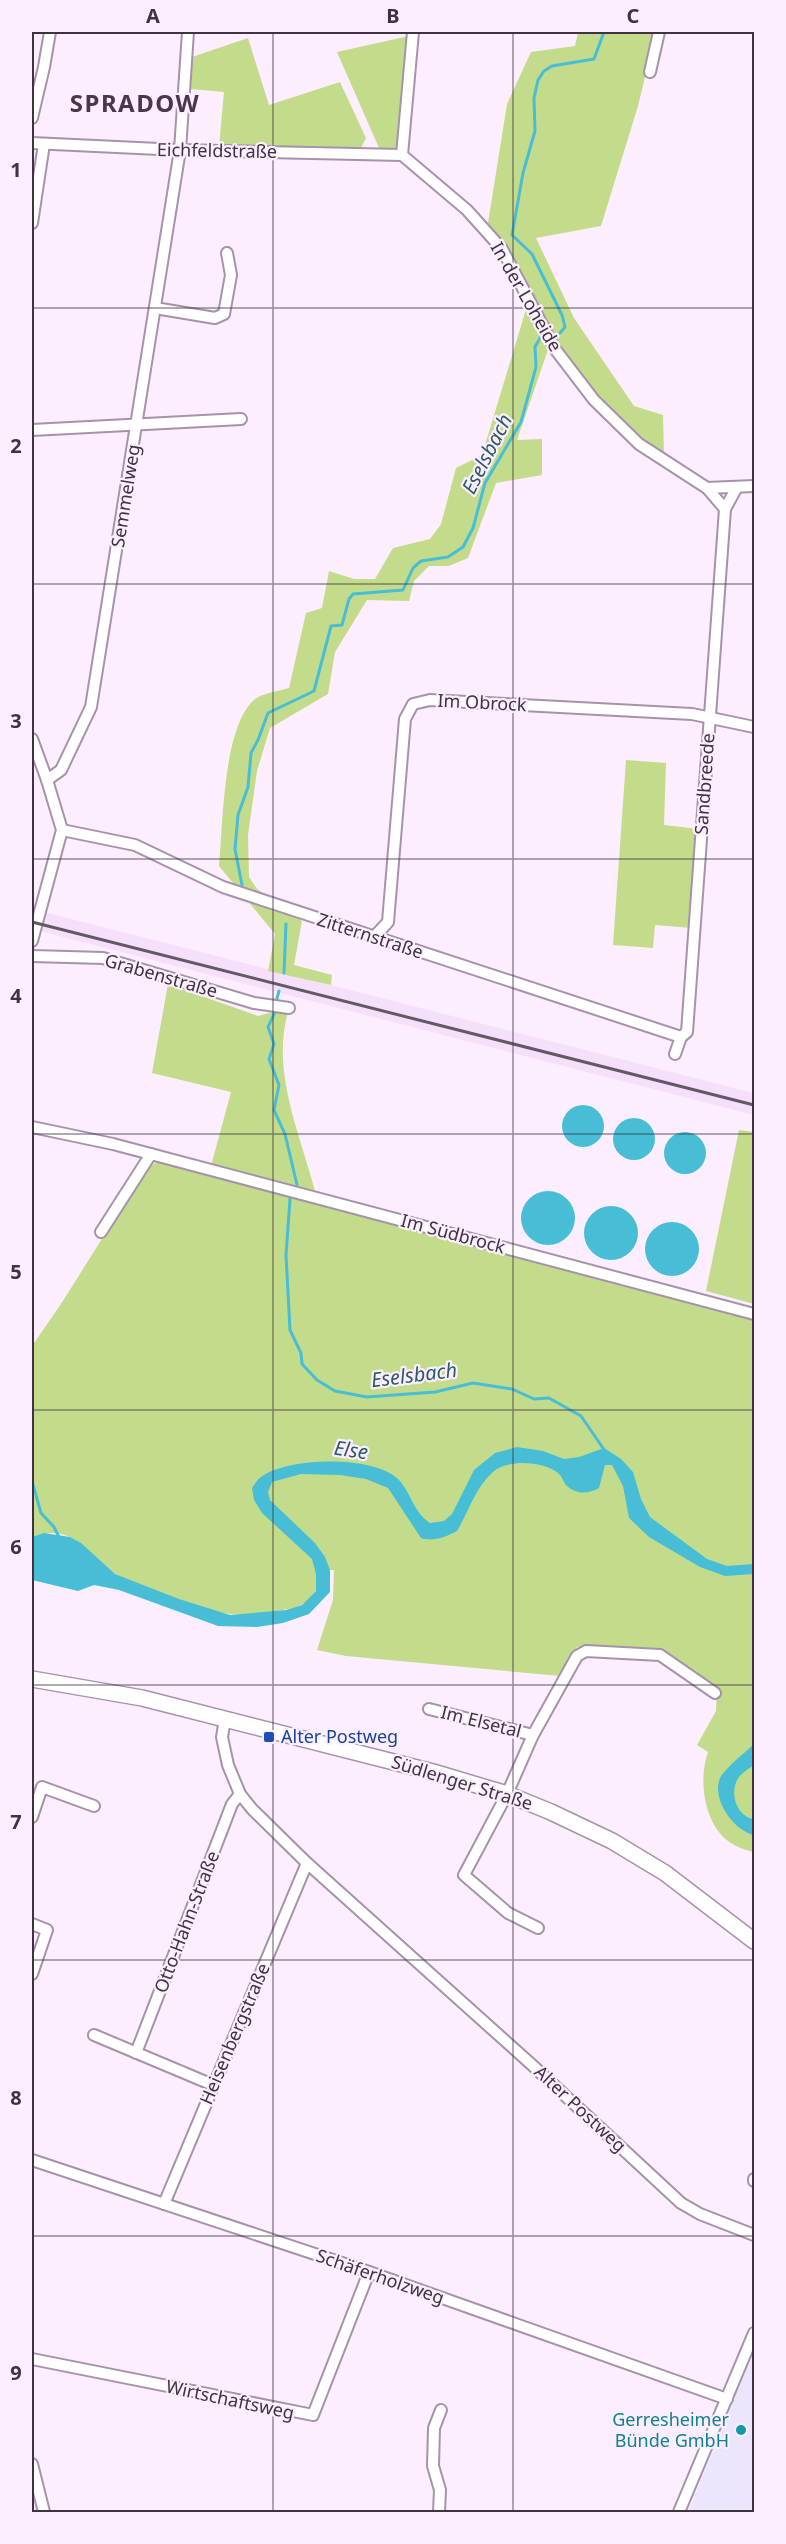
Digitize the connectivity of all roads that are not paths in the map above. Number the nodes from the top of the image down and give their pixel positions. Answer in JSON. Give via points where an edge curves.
{"nodes":[{"id":1,"x":50,"y":32,"type":"edge"},
{"id":2,"x":188,"y":32,"type":"edge"},
{"id":3,"x":413,"y":32,"type":"edge"},
{"id":4,"x":659,"y":32,"type":"edge"},
{"id":5,"x":650,"y":72,"type":"dead end"},
{"id":6,"x":32,"y":118,"type":"edge"},
{"id":7,"x":32,"y":143,"type":"edge"},
{"id":8,"x":45,"y":144,"type":"junction"},
{"id":9,"x":180,"y":150,"type":"junction"},
{"id":10,"x":402,"y":155,"type":"junction"},
{"id":11,"x":32,"y":223,"type":"edge"},
{"id":12,"x":226,"y":254,"type":"dead end"},
{"id":13,"x":155,"y":309,"type":"junction"},
{"id":14,"x":241,"y":419,"type":"dead end"},
{"id":15,"x":138,"y":424,"type":"junction"},
{"id":16,"x":32,"y":430,"type":"edge"},
{"id":17,"x":754,"y":486,"type":"edge"},
{"id":18,"x":738,"y":487,"type":"junction"},
{"id":19,"x":707,"y":488,"type":"junction"},
{"id":20,"x":725,"y":509,"type":"junction"},
{"id":21,"x":710,"y":718,"type":"junction"},
{"id":22,"x":754,"y":727,"type":"edge"},
{"id":23,"x":32,"y":739,"type":"edge"},
{"id":24,"x":47,"y":780,"type":"junction"},
{"id":25,"x":62,"y":830,"type":"junction"},
{"id":26,"x":32,"y":899,"type":"edge"},
{"id":27,"x":43,"y":902,"type":"junction"},
{"id":28,"x":374,"y":937,"type":"junction"},
{"id":29,"x":32,"y":941,"type":"edge"},
{"id":30,"x":32,"y":957,"type":"edge"},
{"id":31,"x":289,"y":1008,"type":"dead end"},
{"id":32,"x":681,"y":1037,"type":"junction"},
{"id":33,"x":675,"y":1054,"type":"dead end"},
{"id":34,"x":32,"y":1127,"type":"edge"},
{"id":35,"x":151,"y":1154,"type":"junction"},
{"id":36,"x":101,"y":1232,"type":"dead end"},
{"id":37,"x":754,"y":1314,"type":"edge"},
{"id":38,"x":32,"y":1679,"type":"edge"},
{"id":39,"x":715,"y":1693,"type":"dead end"},
{"id":40,"x":429,"y":1709,"type":"dead end"},
{"id":41,"x":225,"y":1719,"type":"junction"},
{"id":42,"x":533,"y":1735,"type":"junction"},
{"id":43,"x":240,"y":1794,"type":"junction"},
{"id":44,"x":507,"y":1794,"type":"junction"},
{"id":45,"x":94,"y":1806,"type":"dead end"},
{"id":46,"x":32,"y":1817,"type":"edge"},
{"id":47,"x":307,"y":1863,"type":"junction"},
{"id":48,"x":32,"y":1924,"type":"edge"},
{"id":49,"x":538,"y":1928,"type":"dead end"},
{"id":50,"x":754,"y":1941,"type":"edge"},
{"id":51,"x":32,"y":1974,"type":"edge"},
{"id":52,"x":94,"y":2035,"type":"dead end"},
{"id":53,"x":136,"y":2053,"type":"junction"},
{"id":54,"x":213,"y":2085,"type":"junction"},
{"id":55,"x":32,"y":2160,"type":"edge"},
{"id":56,"x":164,"y":2204,"type":"junction"},
{"id":57,"x":754,"y":2235,"type":"edge"},
{"id":58,"x":369,"y":2272,"type":"junction"},
{"id":59,"x":754,"y":2333,"type":"edge"},
{"id":60,"x":32,"y":2359,"type":"edge"},
{"id":61,"x":727,"y":2399,"type":"junction"},
{"id":62,"x":441,"y":2410,"type":"dead end"},
{"id":63,"x":32,"y":2464,"type":"edge"},
{"id":64,"x":44,"y":2512,"type":"edge"},
{"id":65,"x":439,"y":2512,"type":"edge"},
{"id":66,"x":679,"y":2512,"type":"edge"}],
"edges":[{"from":1,"to":6,"type":"street"},
{"from":2,"to":9,"type":"street","name":"Semmelweg"},
{"from":3,"to":10,"type":"street"},
{"from":4,"to":5,"type":"street"},
{"from":7,"to":8,"type":"street","name":"Eichfeldstraße"},
{"from":8,"to":9,"type":"street","name":"Eichfeldstraße"},
{"from":8,"to":11,"type":"street"},
{"from":9,"to":10,"type":"street","name":"Eichfeldstraße"},
{"from":9,"to":13,"type":"street","name":"Semmelweg"},
{"from":10,"to":19,"type":"street","name":"In der Loheide","via":[[467,210],[502,249],[555,349],[594,400],[639,444]]},
{"from":12,"to":13,"type":"street","via":[[231,275],[224,314],[215,318]]},
{"from":13,"to":15,"type":"street","name":"Semmelweg"},
{"from":14,"to":15,"type":"street"},
{"from":15,"to":16,"type":"street"},
{"from":15,"to":24,"type":"street","name":"Semmelweg","via":[[91,707],[61,770]]},
{"from":17,"to":18,"type":"street"},
{"from":18,"to":19,"type":"street"},
{"from":18,"to":20,"type":"street","name":"Sandbreede"},
{"from":19,"to":20,"type":"street"},
{"from":20,"to":21,"type":"street","name":"Sandbreede"},
{"from":21,"to":22,"type":"street","name":"Im Obrock"},
{"from":21,"to":28,"type":"street","name":"Im Obrock","via":[[430,700],[413,704],[405,719],[388,922]]},
{"from":21,"to":32,"type":"street","name":"Sandbreede","via":[[687,1032]]},
{"from":23,"to":24,"type":"street"},
{"from":24,"to":25,"type":"street"},
{"from":25,"to":27,"type":"street"},
{"from":25,"to":28,"type":"street","name":"Zitternstraße","via":[[135,845],[223,887]]},
{"from":26,"to":27,"type":"street"},
{"from":27,"to":29,"type":"street"},
{"from":28,"to":32,"type":"street","name":"Zitternstraße"},
{"from":30,"to":31,"type":"street","name":"Grabenstraße","via":[[103,958],[254,1003]]},
{"from":32,"to":33,"type":"street","name":"Sandbreede"},
{"from":34,"to":35,"type":"street","name":"Im Südbrock"},
{"from":35,"to":36,"type":"street"},
{"from":35,"to":37,"type":"street","name":"Im Südbrock"},
{"from":38,"to":41,"type":"main road","name":"Südlenger Straße","via":[[142,1698]]},
{"from":39,"to":42,"type":"street","via":[[660,1655],[586,1651],[577,1656]]},
{"from":40,"to":42,"type":"street","name":"Im Elsetal"},
{"from":41,"to":43,"type":"street","name":"Alter Postweg","via":[[223,1746]]},
{"from":41,"to":44,"type":"main road","name":"Südlenger Straße"},
{"from":42,"to":44,"type":"street"},
{"from":43,"to":47,"type":"street","name":"Alter Postweg"},
{"from":43,"to":53,"type":"street","name":"Otto-Hahn-Straße","via":[[232,1804]]},
{"from":44,"to":49,"type":"street","via":[[464,1875],[508,1913]]},
{"from":44,"to":50,"type":"main road","name":"Südlenger Straße","via":[[612,1841],[665,1873]]},
{"from":45,"to":46,"type":"street","via":[[42,1787]]},
{"from":47,"to":54,"type":"street","name":"Heisenbergstraße"},
{"from":47,"to":57,"type":"street","name":"Alter Postweg","via":[[681,2203]]},
{"from":48,"to":51,"type":"street","via":[[47,1930]]},
{"from":52,"to":53,"type":"street"},
{"from":53,"to":54,"type":"street"},
{"from":54,"to":56,"type":"street","name":"Heisenbergstraße"},
{"from":55,"to":56,"type":"street","name":"Schäferholzweg"},
{"from":56,"to":58,"type":"street","name":"Schäferholzweg"},
{"from":58,"to":60,"type":"street","name":"Wirtschaftsweg","via":[[312,2415]]},
{"from":58,"to":61,"type":"street","name":"Schäferholzweg"},
{"from":59,"to":61,"type":"street"},
{"from":61,"to":66,"type":"street"},
{"from":62,"to":65,"type":"street","via":[[434,2428],[433,2466],[440,2490]]},
{"from":63,"to":64,"type":"street"}]}
